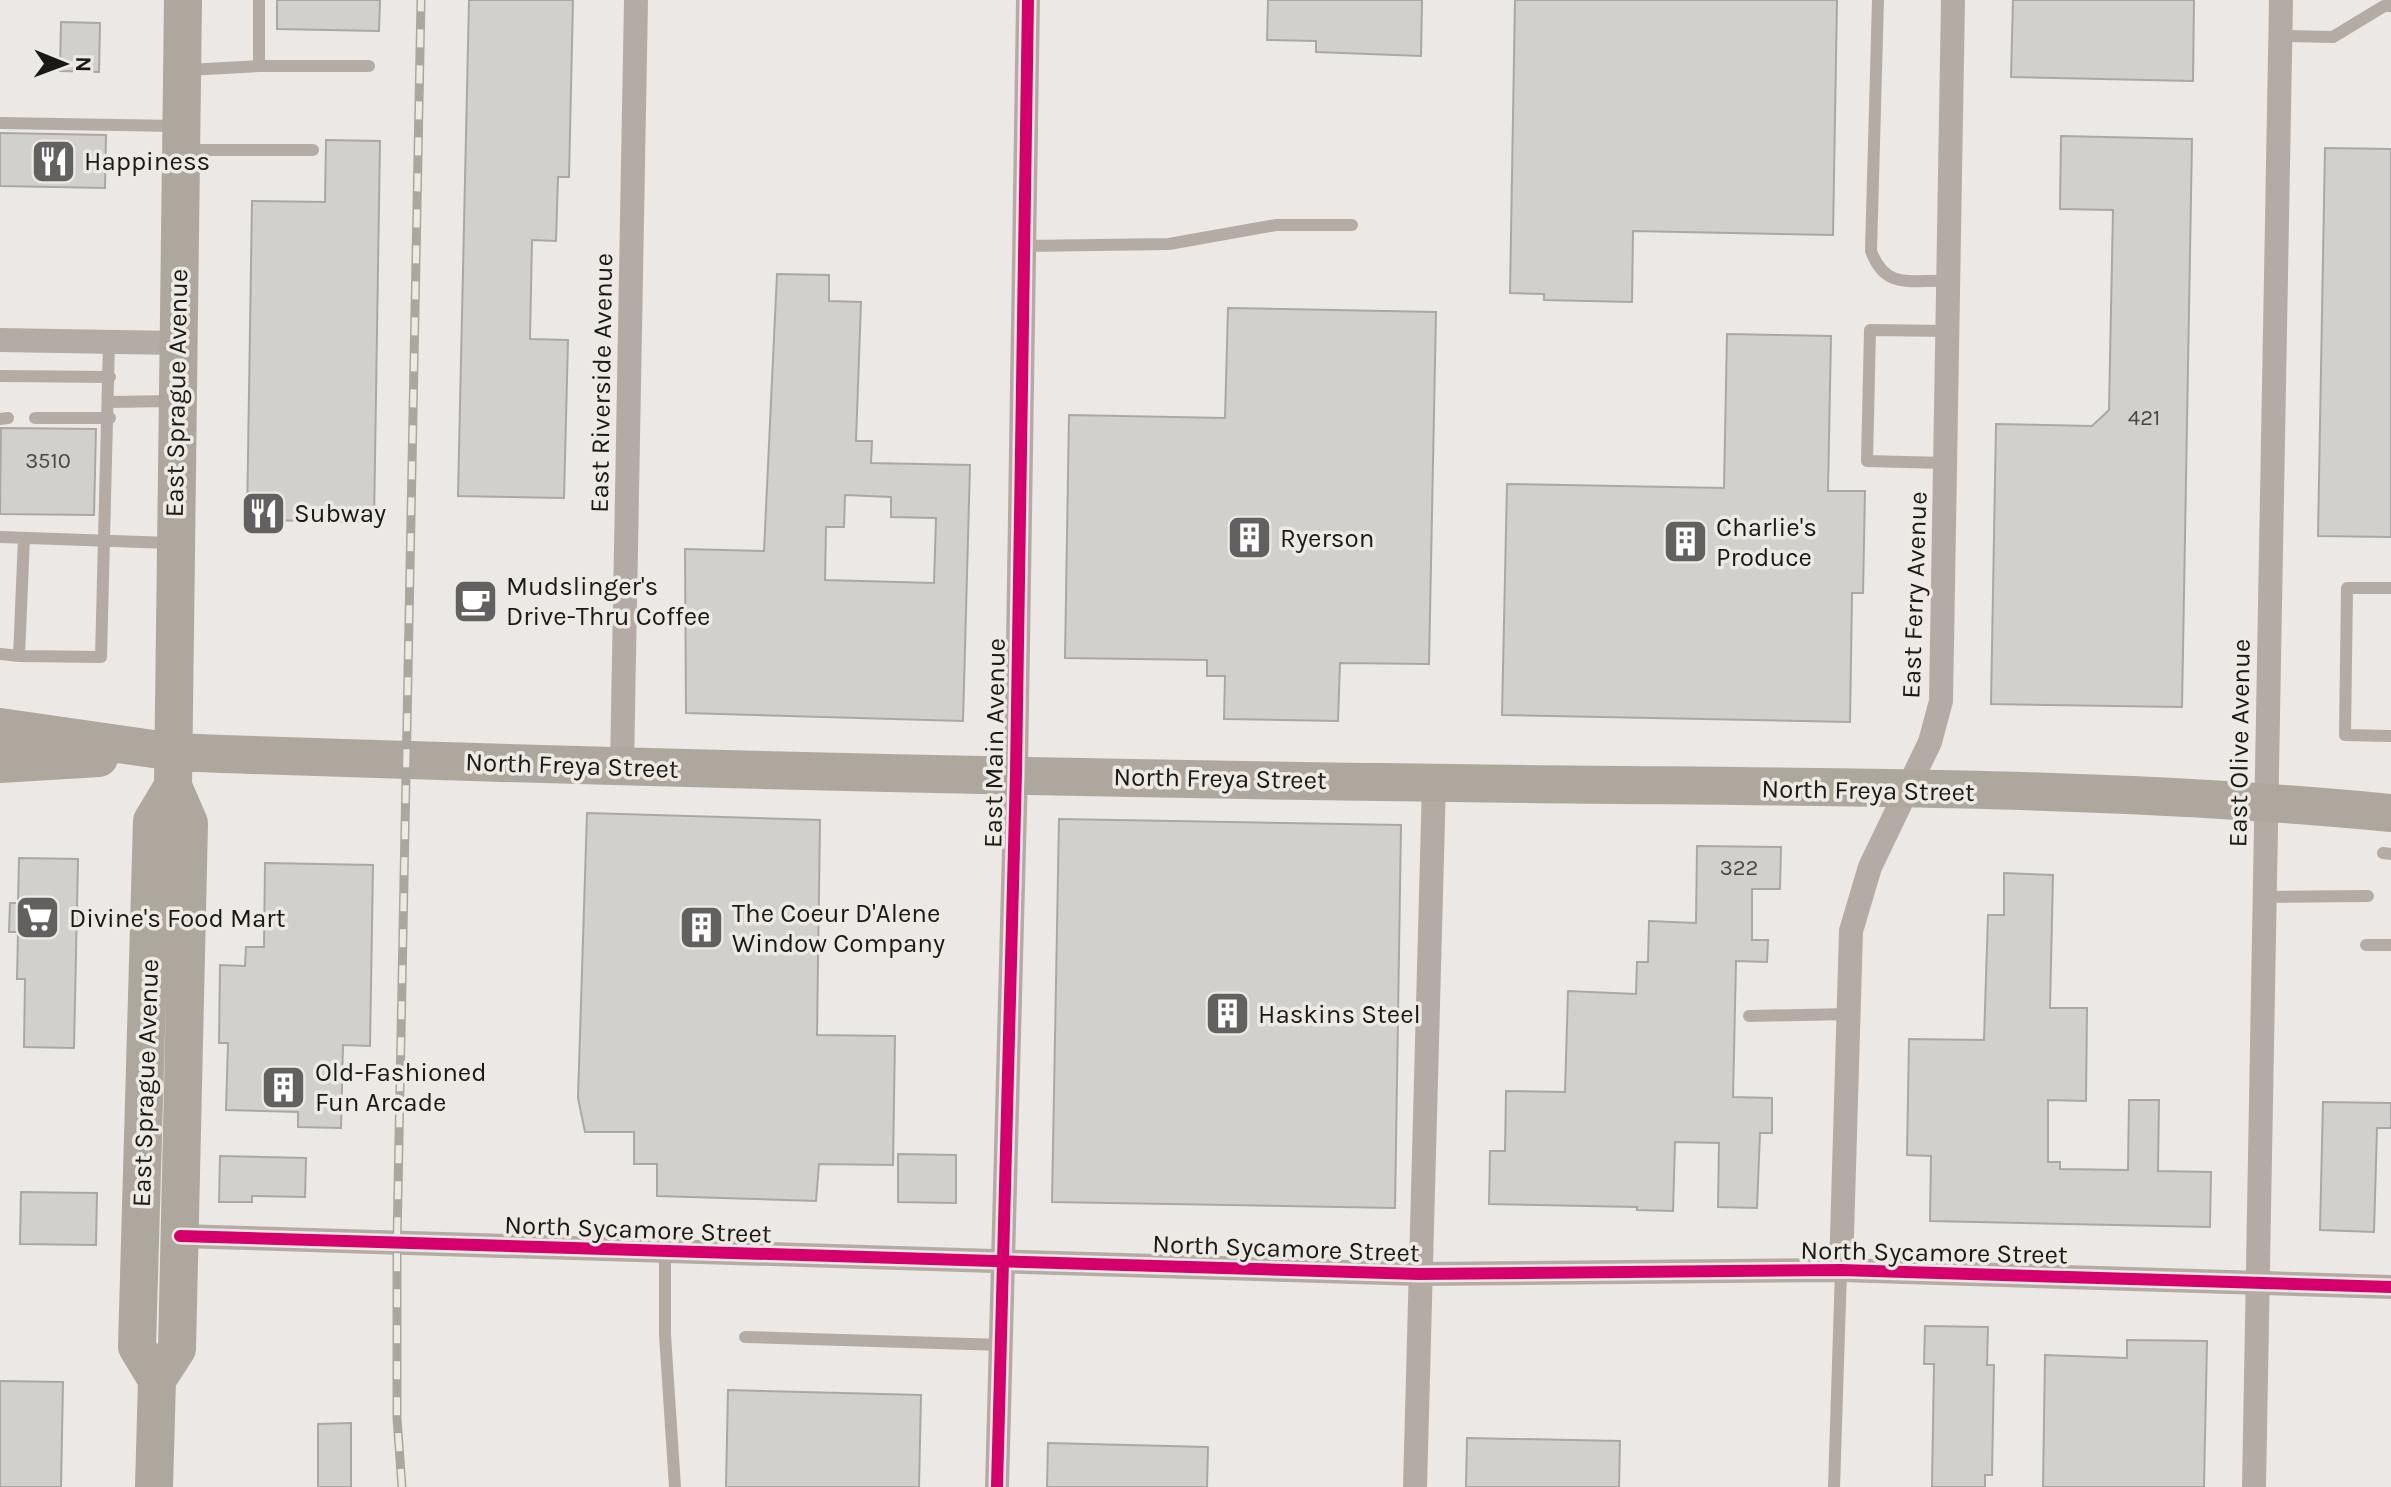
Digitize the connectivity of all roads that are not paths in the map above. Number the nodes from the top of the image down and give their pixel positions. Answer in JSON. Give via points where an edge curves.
{"nodes":[{"id":1,"x":183,"y":0,"type":"edge"},
{"id":2,"x":259,"y":0,"type":"edge"},
{"id":3,"x":636,"y":0,"type":"edge"},
{"id":4,"x":1028,"y":0,"type":"edge"},
{"id":5,"x":1878,"y":0,"type":"edge"},
{"id":6,"x":1953,"y":0,"type":"edge"},
{"id":7,"x":2281,"y":0,"type":"edge"},
{"id":8,"x":2386,"y":4,"type":"edge"},
{"id":9,"x":2281,"y":36,"type":"junction"},
{"id":10,"x":259,"y":66,"type":"junction"},
{"id":11,"x":369,"y":66,"type":"dead end"},
{"id":12,"x":182,"y":70,"type":"junction"},
{"id":13,"x":0,"y":123,"type":"edge"},
{"id":14,"x":181,"y":138,"type":"junction"},
{"id":15,"x":313,"y":150,"type":"dead end"},
{"id":16,"x":1352,"y":225,"type":"dead end"},
{"id":17,"x":1024,"y":246,"type":"junction"},
{"id":18,"x":1948,"y":281,"type":"junction"},
{"id":19,"x":1948,"y":331,"type":"junction"},
{"id":20,"x":0,"y":340,"type":"edge"},
{"id":21,"x":109,"y":342,"type":"junction"},
{"id":22,"x":177,"y":343,"type":"junction"},
{"id":23,"x":0,"y":376,"type":"edge"},
{"id":24,"x":110,"y":377,"type":"junction"},
{"id":25,"x":176,"y":400,"type":"junction"},
{"id":26,"x":110,"y":402,"type":"junction"},
{"id":27,"x":35,"y":418,"type":"dead end"},
{"id":28,"x":110,"y":418,"type":"junction"},
{"id":29,"x":1945,"y":463,"type":"junction"},
{"id":30,"x":0,"y":537,"type":"edge"},
{"id":31,"x":24,"y":538,"type":"junction"},
{"id":32,"x":106,"y":539,"type":"junction"},
{"id":33,"x":174,"y":543,"type":"junction"},
{"id":34,"x":2391,"y":588,"type":"edge"},
{"id":35,"x":0,"y":654,"type":"edge"},
{"id":36,"x":19,"y":656,"type":"junction"},
{"id":37,"x":0,"y":727,"type":"edge"},
{"id":38,"x":2391,"y":736,"type":"edge"},
{"id":39,"x":0,"y":764,"type":"edge"},
{"id":40,"x":622,"y":767,"type":"junction"},
{"id":41,"x":173,"y":769,"type":"junction"},
{"id":42,"x":1016,"y":773,"type":"junction"},
{"id":43,"x":1434,"y":783,"type":"junction"},
{"id":44,"x":2391,"y":789,"type":"edge"},
{"id":45,"x":1906,"y":790,"type":"junction"},
{"id":46,"x":2266,"y":801,"type":"junction"},
{"id":47,"x":2391,"y":813,"type":"edge"},
{"id":48,"x":2368,"y":896,"type":"dead end"},
{"id":49,"x":2265,"y":897,"type":"junction"},
{"id":50,"x":2366,"y":945,"type":"dead end"},
{"id":51,"x":2391,"y":945,"type":"edge"},
{"id":52,"x":1848,"y":1014,"type":"junction"},
{"id":53,"x":1749,"y":1016,"type":"dead end"},
{"id":54,"x":180,"y":1236,"type":"junction"},
{"id":55,"x":665,"y":1253,"type":"junction"},
{"id":56,"x":1004,"y":1262,"type":"junction"},
{"id":57,"x":1841,"y":1270,"type":"junction"},
{"id":58,"x":1419,"y":1274,"type":"junction"},
{"id":59,"x":2258,"y":1283,"type":"junction"},
{"id":60,"x":2391,"y":1287,"type":"edge"},
{"id":61,"x":745,"y":1337,"type":"dead end"},
{"id":62,"x":1002,"y":1345,"type":"junction"},
{"id":63,"x":157,"y":1380,"type":"junction"},
{"id":64,"x":154,"y":1487,"type":"edge"},
{"id":65,"x":675,"y":1487,"type":"edge"},
{"id":66,"x":997,"y":1487,"type":"edge"},
{"id":67,"x":1415,"y":1487,"type":"edge"},
{"id":68,"x":1834,"y":1487,"type":"edge"},
{"id":69,"x":2254,"y":1487,"type":"edge"}],
"edges":[{"from":1,"to":12,"type":"main road","name":"East Sprague Avenue"},
{"from":2,"to":10,"type":"lane"},
{"from":3,"to":40,"type":"street","name":"East Riverside Avenue"},
{"from":4,"to":17,"type":"street","name":"East Main Avenue"},
{"from":5,"to":18,"type":"lane","via":[[1871,251],[1878,270],[1888,278]]},
{"from":6,"to":18,"type":"street","name":"East Ferry Avenue"},
{"from":7,"to":9,"type":"street","name":"East Olive Avenue"},
{"from":8,"to":9,"type":"lane","via":[[2333,37]]},
{"from":9,"to":46,"type":"street","name":"East Olive Avenue"},
{"from":10,"to":11,"type":"lane"},
{"from":10,"to":12,"type":"lane"},
{"from":12,"to":14,"type":"main road","name":"East Sprague Avenue"},
{"from":13,"to":14,"type":"lane"},
{"from":14,"to":15,"type":"lane"},
{"from":14,"to":22,"type":"main road","name":"East Sprague Avenue"},
{"from":16,"to":17,"type":"lane","via":[[1276,225],[1169,244]]},
{"from":17,"to":42,"type":"street","name":"East Main Avenue"},
{"from":18,"to":19,"type":"street","name":"East Ferry Avenue"},
{"from":19,"to":29,"type":"street","name":"East Ferry Avenue"},
{"from":19,"to":29,"type":"lane","via":[[1870,330],[1867,461]]},
{"from":20,"to":21,"type":"street"},
{"from":21,"to":22,"type":"street"},
{"from":21,"to":24,"type":"lane"},
{"from":22,"to":25,"type":"main road","name":"East Sprague Avenue"},
{"from":23,"to":24,"type":"lane"},
{"from":24,"to":26,"type":"lane"},
{"from":25,"to":26,"type":"lane"},
{"from":25,"to":33,"type":"main road","name":"East Sprague Avenue"},
{"from":26,"to":28,"type":"lane"},
{"from":27,"to":28,"type":"lane"},
{"from":28,"to":32,"type":"lane"},
{"from":29,"to":45,"type":"street","name":"East Ferry Avenue","via":[[1941,701],[1935,730]]},
{"from":30,"to":31,"type":"lane"},
{"from":31,"to":32,"type":"lane"},
{"from":31,"to":36,"type":"lane"},
{"from":32,"to":33,"type":"lane"},
{"from":32,"to":36,"type":"lane","via":[[101,657]]},
{"from":33,"to":41,"type":"main road","name":"East Sprague Avenue"},
{"from":34,"to":38,"type":"lane","via":[[2347,588],[2345,735]]},
{"from":35,"to":36,"type":"lane"},
{"from":37,"to":41,"type":"main road"},
{"from":39,"to":41,"type":"main road"},
{"from":40,"to":41,"type":"main road","name":"North Freya Street"},
{"from":40,"to":42,"type":"main road","name":"North Freya Street"},
{"from":41,"to":54,"type":"main road","name":"East Sprague Avenue","via":[[189,823]]},
{"from":41,"to":63,"type":"main road","name":"East Sprague Avenue","via":[[152,821],[137,1347]]},
{"from":42,"to":43,"type":"main road","name":"North Freya Street"},
{"from":42,"to":56,"type":"street","name":"East Main Avenue"},
{"from":43,"to":45,"type":"main road","name":"North Freya Street"},
{"from":43,"to":58,"type":"street"},
{"from":44,"to":46,"type":"main road","name":"North Freya Street"},
{"from":45,"to":46,"type":"main road","name":"North Freya Street"},
{"from":45,"to":52,"type":"street","name":"East Ferry Avenue","via":[[1858,899],[1849,954]]},
{"from":46,"to":47,"type":"main road","name":"North Freya Street"},
{"from":46,"to":49,"type":"street","name":"East Olive Avenue"},
{"from":48,"to":49,"type":"lane"},
{"from":49,"to":59,"type":"street","name":"East Olive Avenue"},
{"from":50,"to":51,"type":"lane"},
{"from":52,"to":53,"type":"lane"},
{"from":52,"to":57,"type":"street","name":"East Ferry Avenue"},
{"from":54,"to":55,"type":"street","name":"North Sycamore Street"},
{"from":54,"to":63,"type":"main road","name":"East Sprague Avenue","via":[[177,1349]]},
{"from":55,"to":56,"type":"street","name":"North Sycamore Street"},
{"from":55,"to":65,"type":"lane"},
{"from":56,"to":58,"type":"street","name":"North Sycamore Street"},
{"from":56,"to":62,"type":"street","name":"East Main Avenue"},
{"from":57,"to":58,"type":"street","name":"North Sycamore Street"},
{"from":57,"to":59,"type":"street","name":"North Sycamore Street"},
{"from":57,"to":68,"type":"lane"},
{"from":58,"to":67,"type":"street"},
{"from":59,"to":60,"type":"street","name":"North Sycamore Street"},
{"from":59,"to":69,"type":"street","name":"East Olive Avenue"},
{"from":61,"to":62,"type":"lane"},
{"from":62,"to":66,"type":"street","name":"East Main Avenue"},
{"from":63,"to":64,"type":"main road","name":"East Sprague Avenue"}]}
